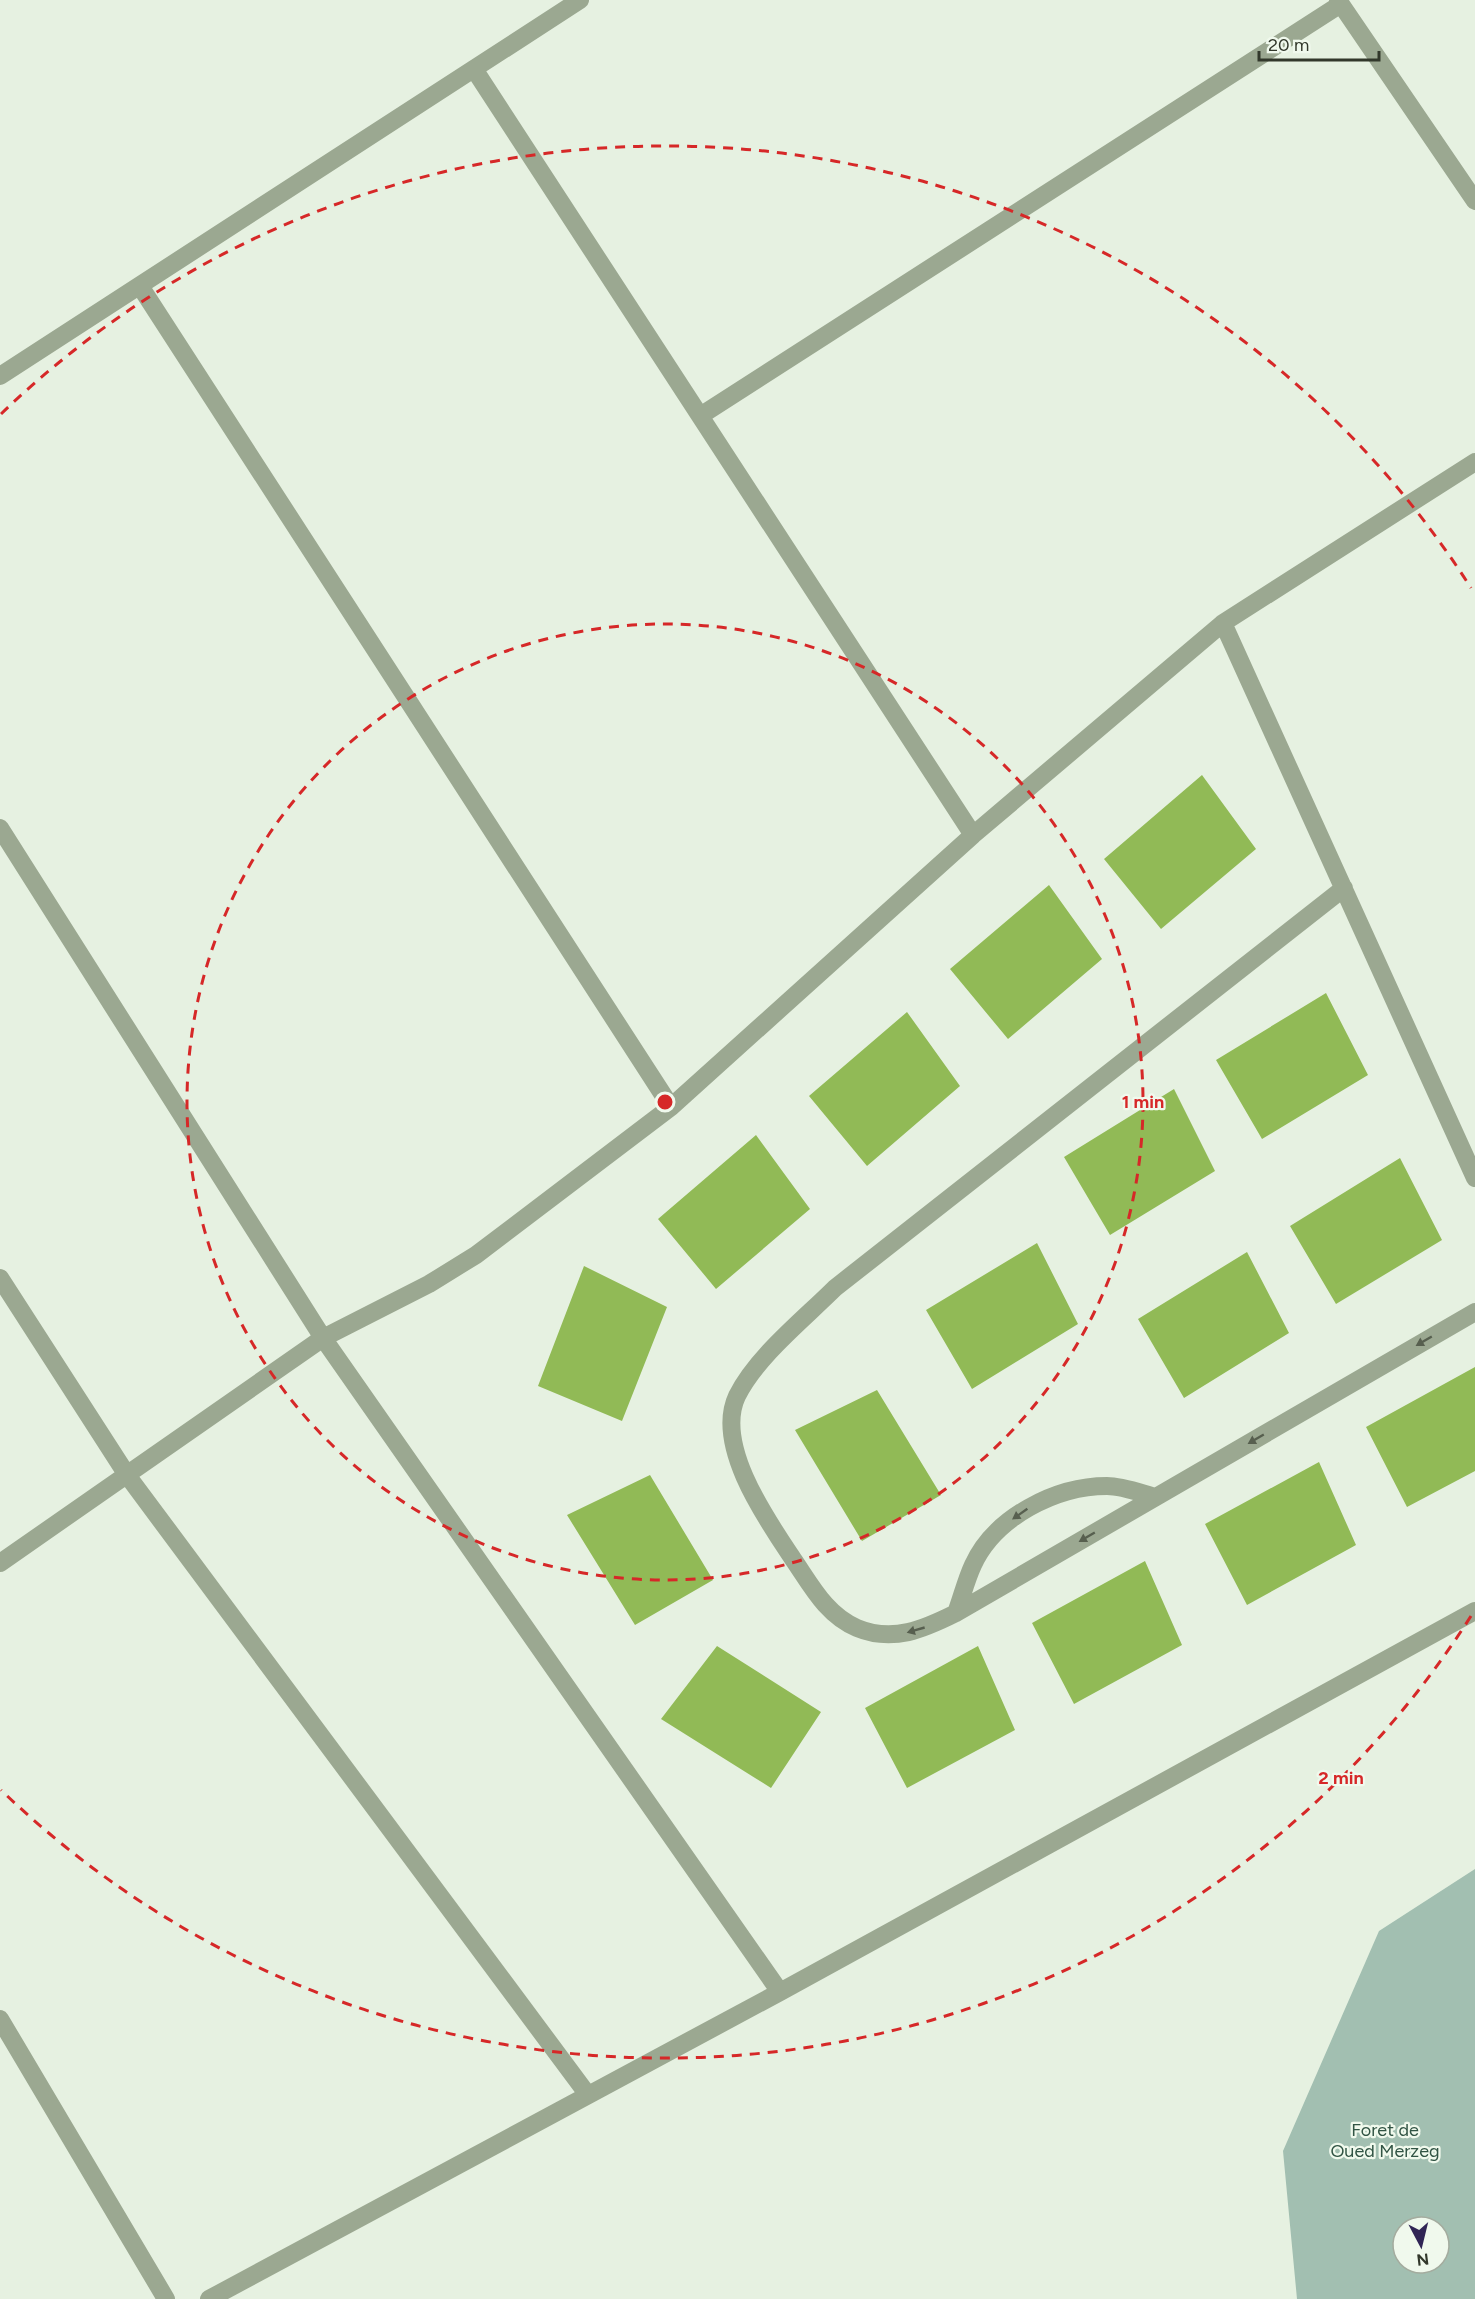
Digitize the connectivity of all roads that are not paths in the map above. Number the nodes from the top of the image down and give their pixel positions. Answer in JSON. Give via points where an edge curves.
{"nodes":[{"id":1,"x":580,"y":0,"type":"edge"},
{"id":2,"x":1340,"y":2,"type":"edge"},
{"id":3,"x":474,"y":69,"type":"junction"},
{"id":4,"x":1475,"y":201,"type":"edge"},
{"id":5,"x":140,"y":286,"type":"junction"},
{"id":6,"x":0,"y":376,"type":"edge"},
{"id":7,"x":700,"y":416,"type":"junction"},
{"id":8,"x":1475,"y":462,"type":"edge"},
{"id":9,"x":1223,"y":623,"type":"junction"},
{"id":10,"x":0,"y":828,"type":"edge"},
{"id":11,"x":973,"y":835,"type":"junction"},
{"id":12,"x":1344,"y":888,"type":"junction"},
{"id":13,"x":671,"y":1107,"type":"junction"},
{"id":14,"x":1475,"y":1176,"type":"edge"},
{"id":15,"x":0,"y":1278,"type":"edge"},
{"id":16,"x":1475,"y":1312,"type":"edge"},
{"id":17,"x":323,"y":1338,"type":"junction"},
{"id":18,"x":127,"y":1475,"type":"junction"},
{"id":19,"x":1156,"y":1497,"type":"junction"},
{"id":20,"x":0,"y":1563,"type":"edge"},
{"id":21,"x":1475,"y":1611,"type":"edge"},
{"id":22,"x":956,"y":1612,"type":"junction"},
{"id":23,"x":780,"y":1992,"type":"junction"},
{"id":24,"x":0,"y":2019,"type":"edge"},
{"id":25,"x":588,"y":2094,"type":"junction"},
{"id":26,"x":166,"y":2299,"type":"edge"},
{"id":27,"x":209,"y":2299,"type":"edge"}],
"edges":[{"from":1,"to":3,"type":"street"},
{"from":2,"to":4,"type":"street"},
{"from":2,"to":7,"type":"street"},
{"from":3,"to":5,"type":"street"},
{"from":3,"to":7,"type":"street"},
{"from":5,"to":6,"type":"street"},
{"from":5,"to":13,"type":"street"},
{"from":7,"to":11,"type":"street"},
{"from":8,"to":9,"type":"street"},
{"from":9,"to":11,"type":"street"},
{"from":9,"to":12,"type":"street"},
{"from":10,"to":17,"type":"street"},
{"from":11,"to":13,"type":"street"},
{"from":12,"to":14,"type":"street"},
{"from":22,"to":12,"type":"street","one_way":true,"via":[[924,1629],[901,1635],[858,1629],[838,1618],[820,1600],[747,1484],[732,1424],[737,1397],[766,1356],[835,1288]]},
{"from":13,"to":17,"type":"street","via":[[476,1255],[429,1284]]},
{"from":15,"to":18,"type":"street"},
{"from":16,"to":19,"type":"street","one_way":true},
{"from":17,"to":18,"type":"street"},
{"from":17,"to":23,"type":"street"},
{"from":18,"to":20,"type":"street"},
{"from":18,"to":25,"type":"street"},
{"from":19,"to":22,"type":"street","one_way":true},
{"from":19,"to":22,"type":"street","one_way":true,"via":[[1108,1486],[1080,1489],[1030,1507],[986,1543]]},
{"from":21,"to":23,"type":"street"},
{"from":23,"to":25,"type":"street"},
{"from":24,"to":26,"type":"street"},
{"from":25,"to":27,"type":"street"}]}
